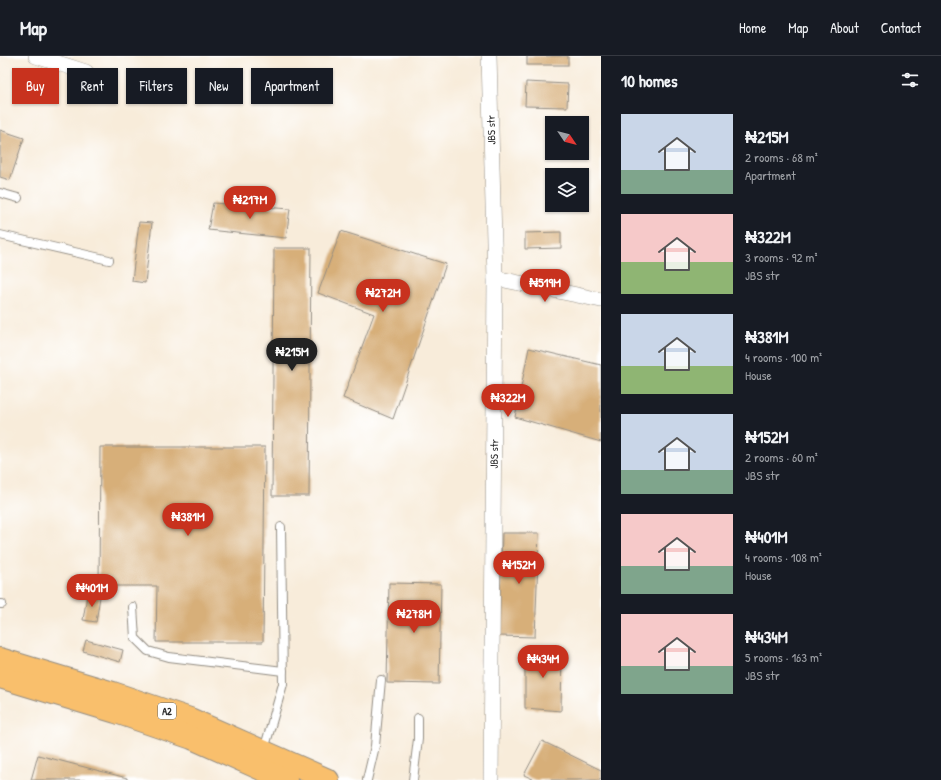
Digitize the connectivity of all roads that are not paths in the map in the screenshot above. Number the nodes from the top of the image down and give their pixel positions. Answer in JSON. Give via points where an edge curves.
{"nodes":[{"id":1,"x":36,"y":56,"type":"edge"},
{"id":2,"x":489,"y":56,"type":"edge"},
{"id":3,"x":74,"y":68,"type":"edge"},
{"id":4,"x":0,"y":193,"type":"edge"},
{"id":5,"x":18,"y":198,"type":"dead end"},
{"id":6,"x":0,"y":235,"type":"edge"},
{"id":7,"x":109,"y":260,"type":"dead end"},
{"id":8,"x":495,"y":278,"type":"junction"},
{"id":9,"x":601,"y":300,"type":"edge"},
{"id":10,"x":281,"y":527,"type":"dead end"},
{"id":11,"x":133,"y":607,"type":"dead end"},
{"id":12,"x":0,"y":659,"type":"edge"},
{"id":13,"x":283,"y":671,"type":"junction"},
{"id":14,"x":0,"y":677,"type":"edge"},
{"id":15,"x":381,"y":680,"type":"dead end"},
{"id":16,"x":418,"y":718,"type":"dead end"},
{"id":17,"x":260,"y":764,"type":"junction"},
{"id":18,"x":286,"y":780,"type":"edge"},
{"id":19,"x":328,"y":780,"type":"edge"},
{"id":20,"x":367,"y":780,"type":"edge"},
{"id":21,"x":413,"y":780,"type":"edge"},
{"id":22,"x":491,"y":780,"type":"edge"}],
"edges":[{"from":1,"to":3,"type":"street"},
{"from":2,"to":8,"type":"street","name":"JBS str"},
{"from":4,"to":5,"type":"lane"},
{"from":6,"to":7,"type":"lane"},
{"from":8,"to":9,"type":"street"},
{"from":8,"to":22,"type":"street","name":"JBS str"},
{"from":10,"to":13,"type":"lane"},
{"from":11,"to":13,"type":"lane","via":[[135,638],[148,651],[169,657]]},
{"from":12,"to":17,"type":"highway","number":"A2","via":[[183,716]]},
{"from":13,"to":17,"type":"lane","via":[[283,684]]},
{"from":14,"to":17,"type":"highway","number":"A2","via":[[116,712]]},
{"from":15,"to":20,"type":"lane","via":[[375,746]]},
{"from":16,"to":21,"type":"lane"},
{"from":17,"to":18,"type":"highway","number":"A2"},
{"from":17,"to":19,"type":"highway","number":"A2"}]}
